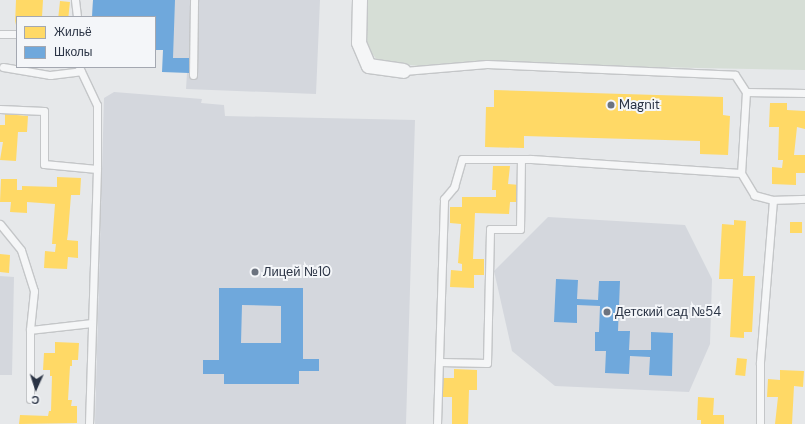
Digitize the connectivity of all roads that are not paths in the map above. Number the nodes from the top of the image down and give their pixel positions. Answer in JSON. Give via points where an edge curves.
{"nodes":[{"id":1,"x":75,"y":0,"type":"edge"},
{"id":2,"x":194,"y":0,"type":"edge"},
{"id":3,"x":360,"y":0,"type":"edge"},
{"id":4,"x":77,"y":16,"type":"edge"},
{"id":5,"x":0,"y":34,"type":"edge"},
{"id":6,"x":16,"y":34,"type":"edge"},
{"id":7,"x":3,"y":67,"type":"dead end"},
{"id":8,"x":80,"y":69,"type":"edge"},
{"id":9,"x":404,"y":71,"type":"joint"},
{"id":10,"x":192,"y":75,"type":"dead end"},
{"id":11,"x":746,"y":92,"type":"junction"},
{"id":12,"x":805,"y":93,"type":"edge"},
{"id":13,"x":0,"y":109,"type":"edge"},
{"id":14,"x":521,"y":159,"type":"junction"},
{"id":15,"x":97,"y":169,"type":"junction"},
{"id":16,"x":741,"y":173,"type":"junction"},
{"id":17,"x":805,"y":199,"type":"edge"},
{"id":18,"x":773,"y":200,"type":"junction"},
{"id":19,"x":0,"y":224,"type":"edge"},
{"id":20,"x":91,"y":323,"type":"junction"},
{"id":21,"x":30,"y":330,"type":"junction"},
{"id":22,"x":440,"y":362,"type":"junction"},
{"id":23,"x":30,"y":399,"type":"dead end"},
{"id":24,"x":89,"y":424,"type":"edge"},
{"id":25,"x":437,"y":424,"type":"edge"},
{"id":26,"x":760,"y":424,"type":"edge"}],
"edges":[{"from":1,"to":4,"type":"lane"},
{"from":2,"to":10,"type":"lane"},
{"from":3,"to":9,"type":"street","via":[[359,43],[369,66]]},
{"from":5,"to":6,"type":"lane"},
{"from":7,"to":8,"type":"lane","via":[[50,75]]},
{"from":8,"to":15,"type":"lane","via":[[97,105]]},
{"from":9,"to":11,"type":"lane","via":[[487,64],[735,75]]},
{"from":11,"to":12,"type":"lane"},
{"from":11,"to":16,"type":"lane"},
{"from":13,"to":15,"type":"lane","via":[[44,111],[44,164]]},
{"from":14,"to":16,"type":"lane"},
{"from":14,"to":22,"type":"lane","via":[[462,159],[454,187],[444,199]]},
{"from":14,"to":22,"type":"lane","via":[[520,229],[490,229],[487,363]]},
{"from":15,"to":20,"type":"lane"},
{"from":16,"to":18,"type":"lane","via":[[754,195]]},
{"from":17,"to":18,"type":"lane"},
{"from":18,"to":26,"type":"lane","via":[[760,363]]},
{"from":19,"to":21,"type":"lane","via":[[21,250],[34,291]]},
{"from":20,"to":21,"type":"lane"},
{"from":20,"to":24,"type":"lane"},
{"from":21,"to":23,"type":"lane"},
{"from":22,"to":25,"type":"lane"}]}
